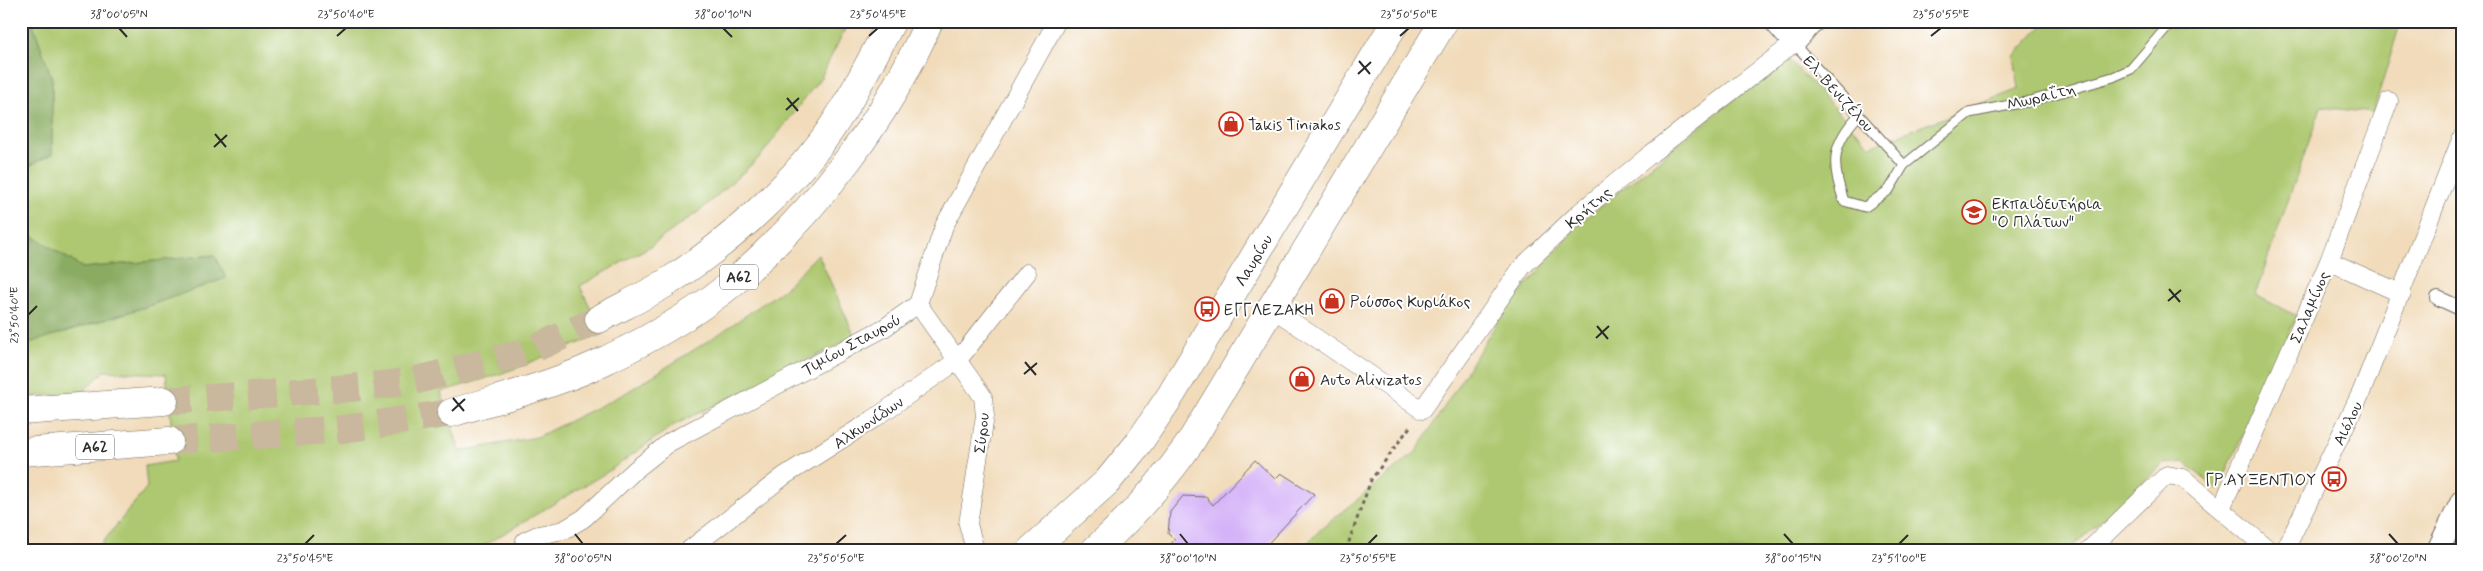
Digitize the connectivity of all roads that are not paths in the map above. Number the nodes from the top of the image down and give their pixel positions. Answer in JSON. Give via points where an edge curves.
{"nodes":[{"id":1,"x":892,"y":21,"type":"edge"},
{"id":2,"x":929,"y":21,"type":"edge"},
{"id":3,"x":1057,"y":21,"type":"edge"},
{"id":4,"x":1396,"y":21,"type":"edge"},
{"id":5,"x":1444,"y":21,"type":"edge"},
{"id":6,"x":1776,"y":21,"type":"edge"},
{"id":7,"x":1812,"y":21,"type":"edge"},
{"id":8,"x":2172,"y":21,"type":"edge"},
{"id":9,"x":1794,"y":43,"type":"junction"},
{"id":10,"x":2389,"y":101,"type":"dead end"},
{"id":11,"x":1859,"y":115,"type":"junction"},
{"id":12,"x":2462,"y":137,"type":"edge"},
{"id":13,"x":1904,"y":165,"type":"junction"},
{"id":14,"x":2329,"y":261,"type":"junction"},
{"id":15,"x":1027,"y":273,"type":"dead end"},
{"id":16,"x":2402,"y":294,"type":"junction"},
{"id":17,"x":2438,"y":298,"type":"dead end"},
{"id":18,"x":918,"y":304,"type":"junction"},
{"id":19,"x":1272,"y":308,"type":"junction"},
{"id":20,"x":2462,"y":309,"type":"edge"},
{"id":21,"x":599,"y":320,"type":"tunnel mouth"},
{"id":22,"x":958,"y":360,"type":"junction"},
{"id":23,"x":164,"y":401,"type":"tunnel mouth"},
{"id":24,"x":21,"y":411,"type":"edge"},
{"id":25,"x":451,"y":413,"type":"tunnel mouth"},
{"id":26,"x":169,"y":442,"type":"tunnel mouth"},
{"id":27,"x":21,"y":452,"type":"edge"},
{"id":28,"x":2462,"y":501,"type":"edge"},
{"id":29,"x":2221,"y":509,"type":"junction"},
{"id":30,"x":526,"y":550,"type":"edge"},
{"id":31,"x":689,"y":550,"type":"edge"},
{"id":32,"x":975,"y":550,"type":"edge"},
{"id":33,"x":1031,"y":550,"type":"edge"},
{"id":34,"x":1095,"y":550,"type":"edge"},
{"id":35,"x":2089,"y":550,"type":"edge"},
{"id":36,"x":2269,"y":550,"type":"edge"},
{"id":37,"x":2285,"y":550,"type":"edge"},
{"id":38,"x":2438,"y":550,"type":"edge"}],
"edges":[{"from":1,"to":21,"type":"main road","number":"Α62","via":[[858,84],[820,143],[773,196],[718,245],[666,283]]},
{"from":2,"to":25,"type":"main road","number":"Α62","via":[[912,61],[838,172],[789,230],[735,280],[673,323],[607,360],[537,387]]},
{"from":3,"to":18,"type":"street","name":"Τιμίου Σταυρού","via":[[944,226]]},
{"from":4,"to":33,"type":"main road","name":"Λαυρίου","via":[[1171,395],[1138,444],[1097,492]]},
{"from":5,"to":19,"type":"main road"},
{"from":6,"to":9,"type":"street","name":"Ελ. Βενιζέλου"},
{"from":7,"to":9,"type":"street"},
{"from":8,"to":13,"type":"lane","name":"Μωραΐτη","via":[[2131,69],[2031,101],[1969,113]]},
{"from":9,"to":11,"type":"lane","name":"Ελ. Βενιζέλου"},
{"from":9,"to":19,"type":"street","name":"Κρήτης","via":[[1645,158],[1580,212],[1522,267],[1422,410]]},
{"from":10,"to":14,"type":"street","name":"Σαλαμίνος"},
{"from":11,"to":13,"type":"lane","name":"Ελ. Βενιζέλου"},
{"from":11,"to":13,"type":"lane","via":[[1844,130],[1835,152],[1835,177],[1844,202],[1865,207],[1889,190]]},
{"from":12,"to":16,"type":"street","name":"Αιόλου"},
{"from":14,"to":16,"type":"street"},
{"from":14,"to":29,"type":"street","name":"Σαλαμίνος"},
{"from":15,"to":22,"type":"street","name":"Αλκυονίδων"},
{"from":16,"to":37,"type":"street","name":"Αιόλου","via":[[2361,393]]},
{"from":17,"to":20,"type":"street"},
{"from":18,"to":22,"type":"street","name":"Σύρου"},
{"from":18,"to":30,"type":"street","name":"Τιμίου Σταυρού","via":[[884,328],[670,442],[584,518],[564,530],[525,541]]},
{"from":19,"to":34,"type":"main road","via":[[1172,469],[1124,524]]},
{"from":22,"to":31,"type":"street","name":"Αλκυονίδων","via":[[784,476]]},
{"from":22,"to":32,"type":"street","name":"Σύρου","via":[[983,398],[985,416],[968,524]]},
{"from":23,"to":24,"type":"main road"},
{"from":26,"to":27,"type":"main road","number":"Α62"},
{"from":28,"to":38,"type":"street"},
{"from":29,"to":35,"type":"street","via":[[2183,478],[2167,475]]},
{"from":29,"to":36,"type":"street"}]}
